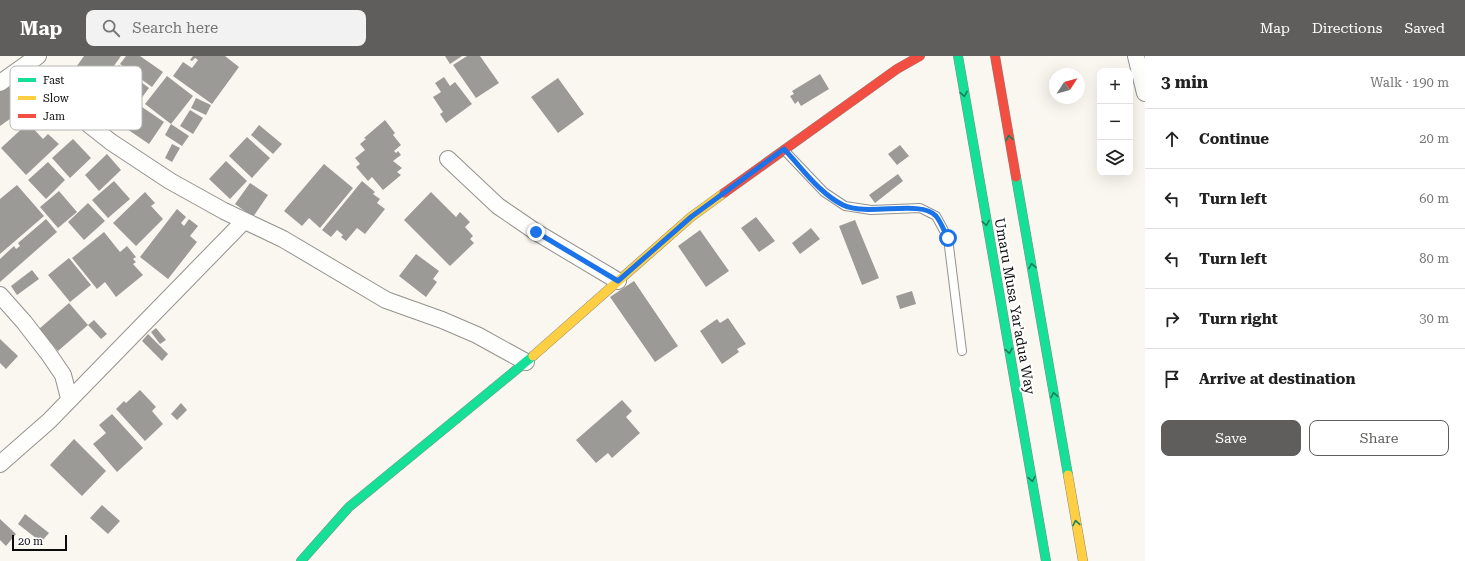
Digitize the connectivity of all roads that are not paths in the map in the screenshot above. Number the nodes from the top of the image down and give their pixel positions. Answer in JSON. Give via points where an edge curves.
{"nodes":[{"id":1,"x":920,"y":56,"type":"edge"},
{"id":2,"x":958,"y":56,"type":"edge"},
{"id":3,"x":995,"y":56,"type":"edge"},
{"id":4,"x":1136,"y":56,"type":"edge"},
{"id":5,"x":32,"y":60,"type":"edge"},
{"id":6,"x":895,"y":63,"type":"edge"},
{"id":7,"x":24,"y":66,"type":"edge"},
{"id":8,"x":10,"y":76,"type":"edge"},
{"id":9,"x":0,"y":83,"type":"edge"},
{"id":10,"x":1145,"y":94,"type":"edge"},
{"id":11,"x":96,"y":130,"type":"edge"},
{"id":12,"x":784,"y":149,"type":"junction"},
{"id":13,"x":448,"y":160,"type":"dead end"},
{"id":14,"x":244,"y":221,"type":"junction"},
{"id":15,"x":618,"y":281,"type":"junction"},
{"id":16,"x":0,"y":295,"type":"edge"},
{"id":17,"x":962,"y":351,"type":"dead end"},
{"id":18,"x":526,"y":362,"type":"junction"},
{"id":19,"x":69,"y":398,"type":"junction"},
{"id":20,"x":0,"y":464,"type":"edge"},
{"id":21,"x":301,"y":561,"type":"edge"},
{"id":22,"x":1046,"y":561,"type":"edge"},
{"id":23,"x":1083,"y":561,"type":"edge"}],
"edges":[{"from":1,"to":6,"type":"main road"},
{"from":2,"to":22,"type":"main road","name":"Umaru Musa Yar'adua Way","one_way":true},
{"from":23,"to":3,"type":"main road","name":"Umaru Musa Yar'adua Way","one_way":true},
{"from":4,"to":10,"type":"street"},
{"from":5,"to":7,"type":"street"},
{"from":6,"to":12,"type":"main road"},
{"from":8,"to":9,"type":"street"},
{"from":11,"to":14,"type":"street","via":[[170,181]]},
{"from":12,"to":15,"type":"main road","via":[[691,217]]},
{"from":12,"to":17,"type":"lane","via":[[824,192],[844,206],[871,210],[920,208],[936,216],[948,238]]},
{"from":13,"to":15,"type":"street","via":[[498,206]]},
{"from":14,"to":18,"type":"street","via":[[284,239],[386,300],[478,335]]},
{"from":14,"to":19,"type":"street"},
{"from":15,"to":18,"type":"main road"},
{"from":16,"to":19,"type":"street","via":[[24,322],[63,375]]},
{"from":18,"to":21,"type":"main road","via":[[349,507]]},
{"from":19,"to":20,"type":"street","via":[[49,421]]}]}
